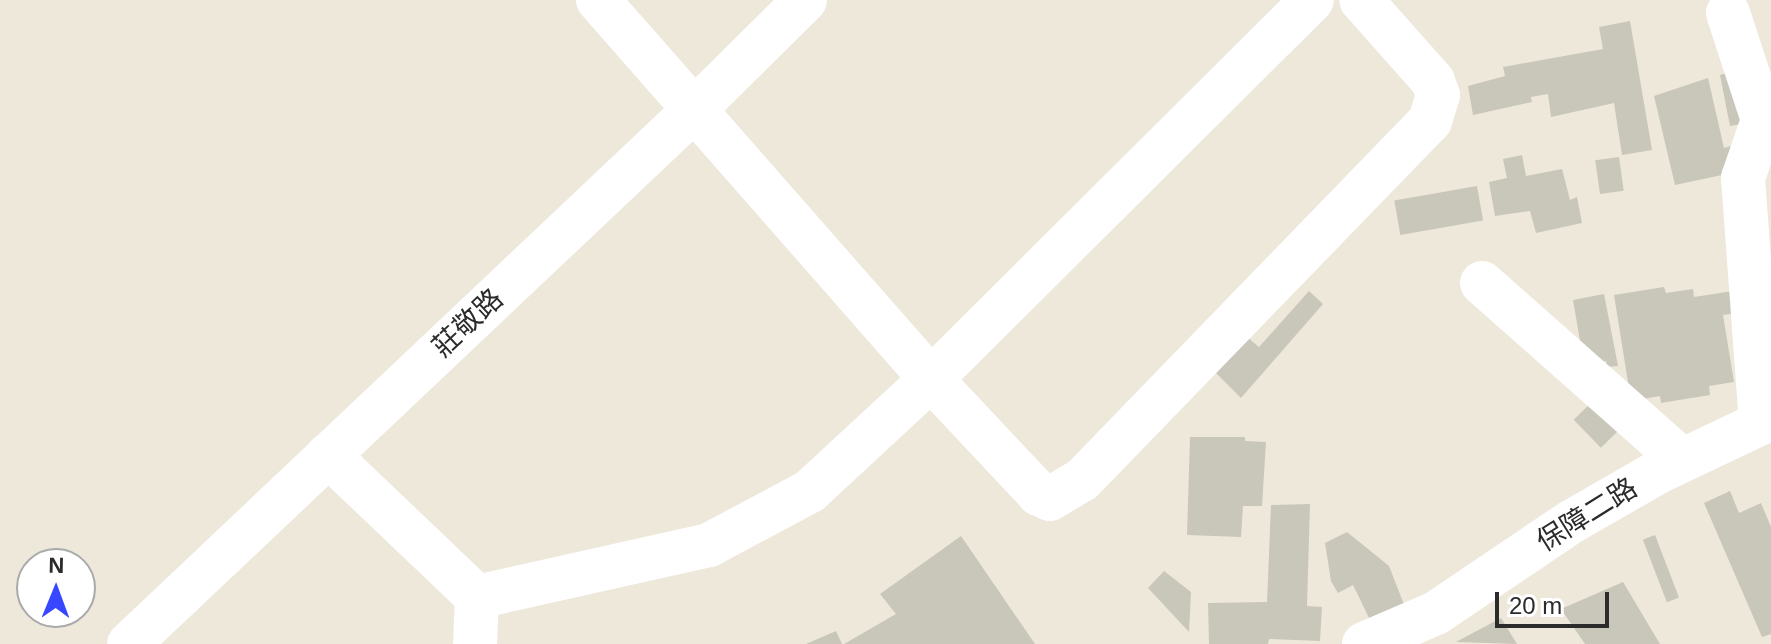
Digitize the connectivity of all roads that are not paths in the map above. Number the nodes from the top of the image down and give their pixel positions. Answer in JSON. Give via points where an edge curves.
{"nodes":[{"id":1,"x":598,"y":0,"type":"edge"},
{"id":2,"x":805,"y":0,"type":"edge"},
{"id":3,"x":1312,"y":0,"type":"edge"},
{"id":4,"x":1361,"y":0,"type":"edge"},
{"id":5,"x":1728,"y":13,"type":"dead end"},
{"id":6,"x":694,"y":110,"type":"junction"},
{"id":7,"x":1482,"y":283,"type":"dead end"},
{"id":8,"x":931,"y":379,"type":"junction"},
{"id":9,"x":1766,"y":418,"type":"edge"},
{"id":10,"x":328,"y":455,"type":"junction"},
{"id":11,"x":1682,"y":460,"type":"junction"},
{"id":12,"x":477,"y":597,"type":"junction"},
{"id":13,"x":1430,"y":631,"type":"edge"},
{"id":14,"x":129,"y":644,"type":"edge"},
{"id":15,"x":475,"y":644,"type":"edge"},
{"id":16,"x":1364,"y":644,"type":"edge"}],
"edges":[{"from":1,"to":6,"type":"street"},
{"from":2,"to":6,"type":"street","name":"莊敬路"},
{"from":3,"to":8,"type":"street"},
{"from":4,"to":8,"type":"street","via":[[1433,81],[1438,95],[1430,121],[1082,480],[1050,499],[1039,494]]},
{"from":5,"to":9,"type":"street","via":[[1763,120],[1743,178]]},
{"from":6,"to":8,"type":"street"},
{"from":6,"to":10,"type":"street","name":"莊敬路"},
{"from":7,"to":11,"type":"street"},
{"from":8,"to":12,"type":"street","via":[[810,491],[709,545]]},
{"from":9,"to":11,"type":"street","name":"保障二路"},
{"from":10,"to":12,"type":"street"},
{"from":10,"to":14,"type":"street","name":"莊敬路"},
{"from":11,"to":13,"type":"street","name":"保障二路","via":[[1571,522]]},
{"from":12,"to":15,"type":"street"},
{"from":13,"to":16,"type":"street","name":"保障二路"}]}
